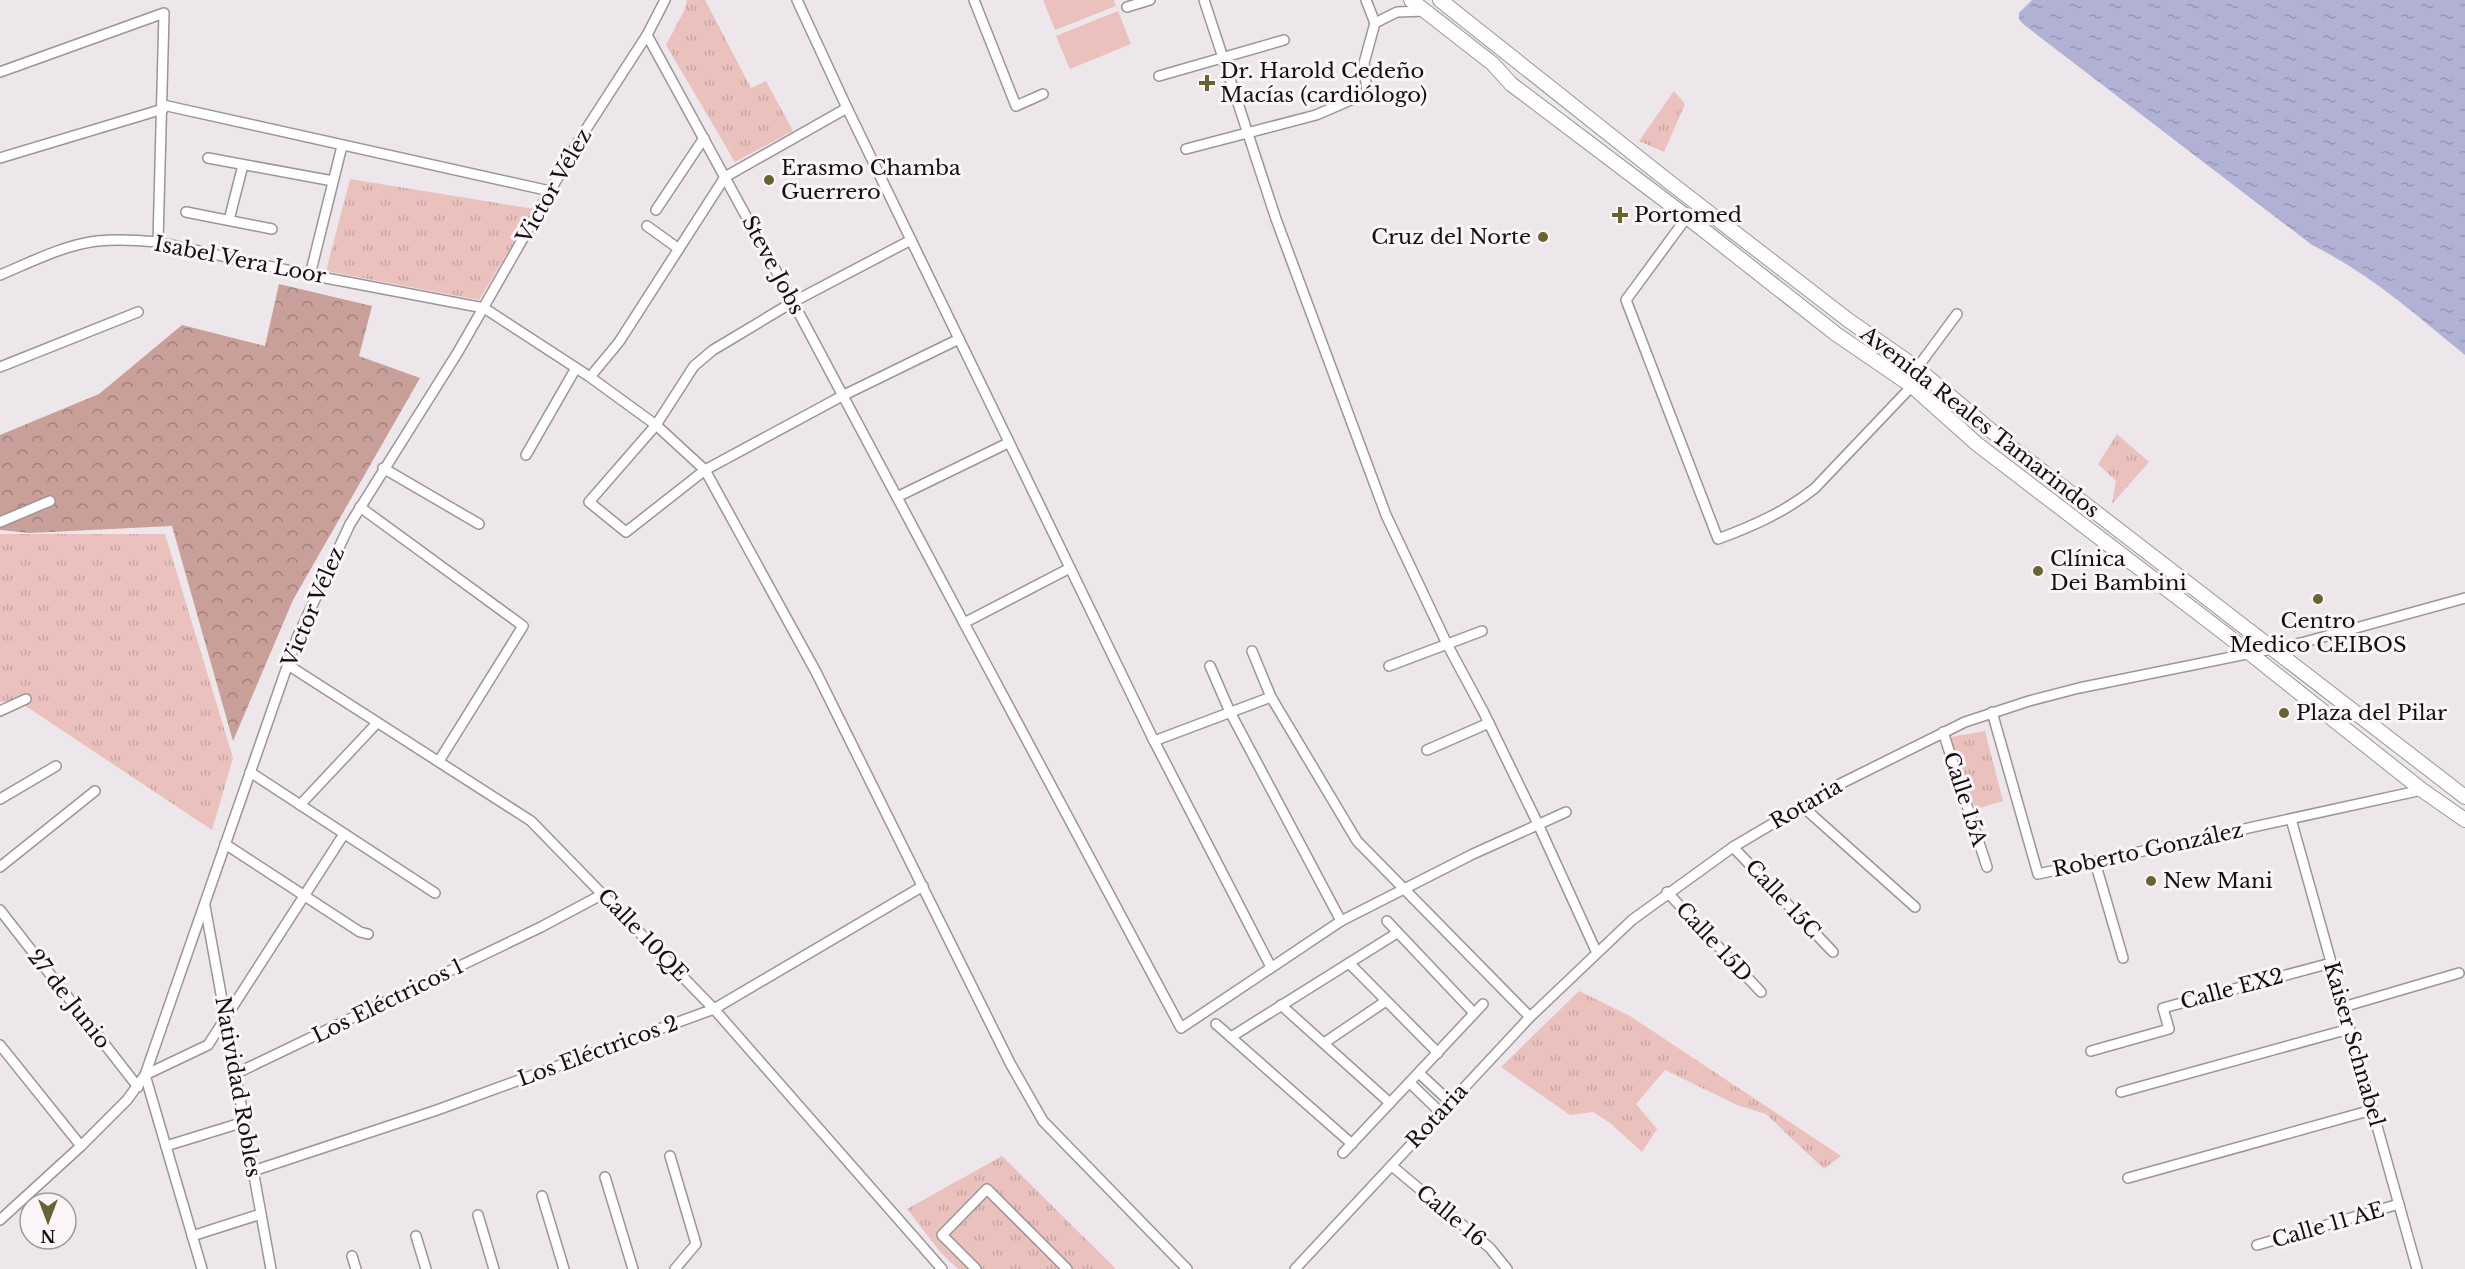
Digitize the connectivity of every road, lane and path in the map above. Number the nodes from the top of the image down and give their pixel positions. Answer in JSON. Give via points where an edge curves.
{"nodes":[{"id":1,"x":665,"y":0,"type":"edge"},
{"id":2,"x":797,"y":0,"type":"edge"},
{"id":3,"x":974,"y":0,"type":"edge"},
{"id":4,"x":1150,"y":0,"type":"edge"},
{"id":5,"x":1204,"y":0,"type":"edge"},
{"id":6,"x":1366,"y":0,"type":"edge"},
{"id":7,"x":1411,"y":0,"type":"edge"},
{"id":8,"x":1440,"y":0,"type":"edge"},
{"id":9,"x":1127,"y":7,"type":"dead end"},
{"id":10,"x":1426,"y":11,"type":"junction"},
{"id":11,"x":1375,"y":23,"type":"junction"},
{"id":12,"x":647,"y":35,"type":"junction"},
{"id":13,"x":1284,"y":40,"type":"dead end"},
{"id":14,"x":1223,"y":57,"type":"junction"},
{"id":15,"x":0,"y":72,"type":"edge"},
{"id":16,"x":1159,"y":76,"type":"dead end"},
{"id":17,"x":1043,"y":94,"type":"dead end"},
{"id":18,"x":163,"y":107,"type":"junction"},
{"id":19,"x":847,"y":108,"type":"junction"},
{"id":20,"x":1248,"y":133,"type":"junction"},
{"id":21,"x":704,"y":138,"type":"junction"},
{"id":22,"x":342,"y":146,"type":"junction"},
{"id":23,"x":1186,"y":149,"type":"dead end"},
{"id":24,"x":0,"y":158,"type":"edge"},
{"id":25,"x":208,"y":158,"type":"dead end"},
{"id":26,"x":243,"y":165,"type":"junction"},
{"id":27,"x":725,"y":177,"type":"junction"},
{"id":28,"x":333,"y":181,"type":"junction"},
{"id":29,"x":1668,"y":181,"type":"junction"},
{"id":30,"x":549,"y":191,"type":"junction"},
{"id":31,"x":1657,"y":196,"type":"junction"},
{"id":32,"x":656,"y":210,"type":"dead end"},
{"id":33,"x":186,"y":212,"type":"dead end"},
{"id":34,"x":1687,"y":217,"type":"junction"},
{"id":35,"x":229,"y":220,"type":"junction"},
{"id":36,"x":647,"y":226,"type":"dead end"},
{"id":37,"x":272,"y":229,"type":"dead end"},
{"id":38,"x":911,"y":240,"type":"junction"},
{"id":39,"x":158,"y":242,"type":"junction"},
{"id":40,"x":679,"y":249,"type":"junction"},
{"id":41,"x":0,"y":274,"type":"edge"},
{"id":42,"x":310,"y":275,"type":"junction"},
{"id":43,"x":793,"y":302,"type":"junction"},
{"id":44,"x":484,"y":308,"type":"junction"},
{"id":45,"x":138,"y":312,"type":"dead end"},
{"id":46,"x":1957,"y":314,"type":"dead end"},
{"id":47,"x":959,"y":339,"type":"junction"},
{"id":48,"x":0,"y":367,"type":"edge"},
{"id":49,"x":576,"y":368,"type":"junction"},
{"id":50,"x":1917,"y":368,"type":"junction"},
{"id":51,"x":590,"y":377,"type":"junction"},
{"id":52,"x":1912,"y":386,"type":"junction"},
{"id":53,"x":842,"y":396,"type":"junction"},
{"id":54,"x":656,"y":425,"type":"junction"},
{"id":55,"x":1008,"y":443,"type":"junction"},
{"id":56,"x":2007,"y":444,"type":"junction"},
{"id":57,"x":526,"y":455,"type":"dead end"},
{"id":58,"x":1995,"y":458,"type":"junction"},
{"id":59,"x":383,"y":468,"type":"junction"},
{"id":60,"x":705,"y":470,"type":"junction"},
{"id":61,"x":897,"y":497,"type":"junction"},
{"id":62,"x":50,"y":501,"type":"dead end"},
{"id":63,"x":360,"y":507,"type":"junction"},
{"id":64,"x":0,"y":522,"type":"edge"},
{"id":65,"x":479,"y":524,"type":"dead end"},
{"id":66,"x":1070,"y":568,"type":"junction"},
{"id":67,"x":2465,"y":598,"type":"edge"},
{"id":68,"x":964,"y":623,"type":"junction"},
{"id":69,"x":1482,"y":631,"type":"dead end"},
{"id":70,"x":1448,"y":644,"type":"junction"},
{"id":71,"x":2276,"y":649,"type":"junction"},
{"id":72,"x":1252,"y":651,"type":"dead end"},
{"id":73,"x":2251,"y":655,"type":"junction"},
{"id":74,"x":288,"y":665,"type":"junction"},
{"id":75,"x":1210,"y":666,"type":"dead end"},
{"id":76,"x":1389,"y":666,"type":"dead end"},
{"id":77,"x":1271,"y":697,"type":"junction"},
{"id":78,"x":26,"y":699,"type":"dead end"},
{"id":79,"x":0,"y":711,"type":"edge"},
{"id":80,"x":1230,"y":712,"type":"junction"},
{"id":81,"x":1992,"y":712,"type":"junction"},
{"id":82,"x":377,"y":723,"type":"junction"},
{"id":83,"x":1489,"y":723,"type":"junction"},
{"id":84,"x":1943,"y":732,"type":"junction"},
{"id":85,"x":1154,"y":741,"type":"junction"},
{"id":86,"x":1427,"y":750,"type":"dead end"},
{"id":87,"x":439,"y":761,"type":"junction"},
{"id":88,"x":56,"y":766,"type":"dead end"},
{"id":89,"x":250,"y":772,"type":"junction"},
{"id":90,"x":2422,"y":790,"type":"junction"},
{"id":91,"x":95,"y":791,"type":"dead end"},
{"id":92,"x":2465,"y":797,"type":"edge"},
{"id":93,"x":0,"y":799,"type":"edge"},
{"id":94,"x":300,"y":805,"type":"junction"},
{"id":95,"x":1802,"y":806,"type":"junction"},
{"id":96,"x":1566,"y":812,"type":"dead end"},
{"id":97,"x":2291,"y":819,"type":"junction"},
{"id":98,"x":2465,"y":820,"type":"edge"},
{"id":99,"x":1538,"y":824,"type":"junction"},
{"id":100,"x":344,"y":834,"type":"junction"},
{"id":101,"x":225,"y":844,"type":"junction"},
{"id":102,"x":1734,"y":847,"type":"junction"},
{"id":103,"x":2095,"y":862,"type":"junction"},
{"id":104,"x":0,"y":867,"type":"edge"},
{"id":105,"x":1987,"y":867,"type":"dead end"},
{"id":106,"x":923,"y":886,"type":"junction"},
{"id":107,"x":1404,"y":889,"type":"junction"},
{"id":108,"x":1667,"y":892,"type":"junction"},
{"id":109,"x":435,"y":893,"type":"dead end"},
{"id":110,"x":603,"y":894,"type":"junction"},
{"id":111,"x":305,"y":895,"type":"junction"},
{"id":112,"x":204,"y":904,"type":"junction"},
{"id":113,"x":1915,"y":907,"type":"dead end"},
{"id":114,"x":0,"y":910,"type":"edge"},
{"id":115,"x":1341,"y":921,"type":"junction"},
{"id":116,"x":1387,"y":921,"type":"dead end"},
{"id":117,"x":1398,"y":933,"type":"junction"},
{"id":118,"x":368,"y":934,"type":"dead end"},
{"id":119,"x":1596,"y":951,"type":"junction"},
{"id":120,"x":1833,"y":952,"type":"dead end"},
{"id":121,"x":2123,"y":958,"type":"dead end"},
{"id":122,"x":1349,"y":963,"type":"junction"},
{"id":123,"x":2331,"y":963,"type":"junction"},
{"id":124,"x":1271,"y":967,"type":"junction"},
{"id":125,"x":2459,"y":974,"type":"dead end"},
{"id":126,"x":1761,"y":992,"type":"dead end"},
{"id":127,"x":1386,"y":1001,"type":"junction"},
{"id":128,"x":1483,"y":1004,"type":"dead end"},
{"id":129,"x":1281,"y":1005,"type":"junction"},
{"id":130,"x":2343,"y":1007,"type":"junction"},
{"id":131,"x":714,"y":1009,"type":"junction"},
{"id":132,"x":1474,"y":1013,"type":"junction"},
{"id":133,"x":1530,"y":1017,"type":"junction"},
{"id":134,"x":225,"y":1018,"type":"junction"},
{"id":135,"x":1216,"y":1024,"type":"dead end"},
{"id":136,"x":2349,"y":1029,"type":"junction"},
{"id":137,"x":1231,"y":1036,"type":"junction"},
{"id":138,"x":1324,"y":1043,"type":"junction"},
{"id":139,"x":0,"y":1045,"type":"edge"},
{"id":140,"x":2091,"y":1051,"type":"dead end"},
{"id":141,"x":1438,"y":1053,"type":"junction"},
{"id":142,"x":1419,"y":1073,"type":"junction"},
{"id":143,"x":236,"y":1074,"type":"junction"},
{"id":144,"x":145,"y":1075,"type":"junction"},
{"id":145,"x":1410,"y":1083,"type":"junction"},
{"id":146,"x":138,"y":1087,"type":"junction"},
{"id":147,"x":2121,"y":1092,"type":"dead end"},
{"id":148,"x":1450,"y":1102,"type":"junction"},
{"id":149,"x":1390,"y":1103,"type":"junction"},
{"id":150,"x":2372,"y":1110,"type":"junction"},
{"id":151,"x":1440,"y":1112,"type":"junction"},
{"id":152,"x":244,"y":1122,"type":"junction"},
{"id":153,"x":1352,"y":1144,"type":"junction"},
{"id":154,"x":81,"y":1146,"type":"junction"},
{"id":155,"x":166,"y":1146,"type":"junction"},
{"id":156,"x":1343,"y":1153,"type":"dead end"},
{"id":157,"x":670,"y":1156,"type":"dead end"},
{"id":158,"x":1392,"y":1166,"type":"junction"},
{"id":159,"x":253,"y":1171,"type":"junction"},
{"id":160,"x":605,"y":1177,"type":"dead end"},
{"id":161,"x":2128,"y":1178,"type":"dead end"},
{"id":162,"x":542,"y":1196,"type":"dead end"},
{"id":163,"x":2399,"y":1204,"type":"junction"},
{"id":164,"x":261,"y":1214,"type":"junction"},
{"id":165,"x":2,"y":1215,"type":"edge"},
{"id":166,"x":478,"y":1215,"type":"dead end"},
{"id":167,"x":192,"y":1236,"type":"junction"},
{"id":168,"x":416,"y":1236,"type":"dead end"},
{"id":169,"x":2258,"y":1245,"type":"dead end"},
{"id":170,"x":352,"y":1256,"type":"dead end"},
{"id":171,"x":202,"y":1269,"type":"edge"},
{"id":172,"x":271,"y":1269,"type":"edge"},
{"id":173,"x":356,"y":1269,"type":"edge"},
{"id":174,"x":426,"y":1269,"type":"edge"},
{"id":175,"x":494,"y":1269,"type":"edge"},
{"id":176,"x":564,"y":1269,"type":"edge"},
{"id":177,"x":633,"y":1269,"type":"edge"},
{"id":178,"x":675,"y":1269,"type":"edge"},
{"id":179,"x":942,"y":1269,"type":"edge"},
{"id":180,"x":976,"y":1269,"type":"edge"},
{"id":181,"x":1067,"y":1269,"type":"edge"},
{"id":182,"x":1187,"y":1269,"type":"edge"},
{"id":183,"x":1295,"y":1269,"type":"edge"},
{"id":184,"x":1507,"y":1269,"type":"edge"},
{"id":185,"x":2417,"y":1269,"type":"edge"}],
"edges":[{"from":1,"to":12,"type":"street","name":"Victor Vélez"},
{"from":2,"to":19,"type":"street"},
{"from":3,"to":17,"type":"street","via":[[1017,106]]},
{"from":4,"to":9,"type":"street"},
{"from":5,"to":14,"type":"street"},
{"from":6,"to":11,"type":"street"},
{"from":7,"to":10,"type":"main road","name":"Avenida Reales Tamarindos"},
{"from":8,"to":29,"type":"main road","name":"Avenida Reales Tamarindos"},
{"from":10,"to":11,"type":"street","via":[[1397,12]]},
{"from":10,"to":31,"type":"main road","name":"Avenida Reales Tamarindos","via":[[1511,84]]},
{"from":11,"to":20,"type":"street","via":[[1364,63],[1367,93],[1316,115]]},
{"from":12,"to":21,"type":"street","name":"Steve Jobs"},
{"from":12,"to":30,"type":"street","name":"Victor Vélez"},
{"from":13,"to":14,"type":"street"},
{"from":14,"to":16,"type":"street"},
{"from":14,"to":20,"type":"street"},
{"from":15,"to":18,"type":"street","via":[[164,13]]},
{"from":18,"to":22,"type":"street"},
{"from":18,"to":24,"type":"street"},
{"from":18,"to":39,"type":"street"},
{"from":19,"to":27,"type":"street"},
{"from":19,"to":38,"type":"street"},
{"from":20,"to":23,"type":"street"},
{"from":20,"to":70,"type":"street","via":[[1381,502]]},
{"from":21,"to":27,"type":"street","name":"Steve Jobs"},
{"from":21,"to":32,"type":"street"},
{"from":22,"to":28,"type":"street"},
{"from":22,"to":30,"type":"street"},
{"from":25,"to":26,"type":"street"},
{"from":26,"to":28,"type":"street"},
{"from":26,"to":35,"type":"street"},
{"from":27,"to":40,"type":"street"},
{"from":27,"to":43,"type":"street","name":"Steve Jobs"},
{"from":28,"to":42,"type":"street"},
{"from":29,"to":31,"type":"main road"},
{"from":29,"to":50,"type":"main road","name":"Avenida Reales Tamarindos","via":[[1848,320]]},
{"from":30,"to":44,"type":"street","name":"Victor Vélez"},
{"from":31,"to":34,"type":"main road","name":"Avenida Reales Tamarindos"},
{"from":33,"to":35,"type":"street"},
{"from":34,"to":52,"type":"main road","name":"Avenida Reales Tamarindos","via":[[1836,334]]},
{"from":34,"to":52,"type":"street","via":[[1626,300],[1718,539],[1763,521],[1800,500]]},
{"from":35,"to":37,"type":"street"},
{"from":36,"to":40,"type":"street"},
{"from":38,"to":43,"type":"street"},
{"from":38,"to":47,"type":"street"},
{"from":39,"to":41,"type":"street","name":"Isabel Vera Loor","via":[[94,241]]},
{"from":39,"to":42,"type":"street","name":"Isabel Vera Loor"},
{"from":40,"to":51,"type":"street","via":[[619,342]]},
{"from":42,"to":44,"type":"street","name":"Isabel Vera Loor"},
{"from":43,"to":53,"type":"street","name":"Steve Jobs"},
{"from":43,"to":54,"type":"street","via":[[713,350],[694,366]]},
{"from":44,"to":49,"type":"street"},
{"from":44,"to":59,"type":"street","name":"Victor Vélez"},
{"from":45,"to":48,"type":"street"},
{"from":46,"to":50,"type":"street"},
{"from":47,"to":53,"type":"street"},
{"from":47,"to":55,"type":"street"},
{"from":49,"to":51,"type":"street"},
{"from":49,"to":57,"type":"street"},
{"from":50,"to":56,"type":"main road","name":"Avenida Reales Tamarindos"},
{"from":51,"to":54,"type":"street"},
{"from":52,"to":58,"type":"main road","name":"Avenida Reales Tamarindos"},
{"from":53,"to":60,"type":"street"},
{"from":53,"to":61,"type":"street","name":"Steve Jobs"},
{"from":54,"to":60,"type":"street"},
{"from":54,"to":60,"type":"street","via":[[589,502],[626,532]]},
{"from":55,"to":61,"type":"street"},
{"from":55,"to":66,"type":"street"},
{"from":56,"to":58,"type":"main road"},
{"from":56,"to":71,"type":"main road","name":"Avenida Reales Tamarindos"},
{"from":58,"to":73,"type":"main road","name":"Avenida Reales Tamarindos"},
{"from":59,"to":63,"type":"street","name":"Victor Vélez"},
{"from":59,"to":65,"type":"street"},
{"from":60,"to":106,"type":"street","via":[[810,662]]},
{"from":61,"to":68,"type":"street","name":"Steve Jobs"},
{"from":62,"to":64,"type":"street"},
{"from":63,"to":74,"type":"street","name":"Victor Vélez","via":[[309,607]]},
{"from":63,"to":87,"type":"street","via":[[523,626]]},
{"from":66,"to":68,"type":"street"},
{"from":66,"to":85,"type":"street"},
{"from":67,"to":71,"type":"street","name":"Rotaria"},
{"from":68,"to":124,"type":"street","name":"Steve Jobs","via":[[1181,1028]]},
{"from":69,"to":70,"type":"street"},
{"from":70,"to":76,"type":"street"},
{"from":70,"to":83,"type":"street"},
{"from":71,"to":73,"type":"street","name":"Rotaria"},
{"from":71,"to":92,"type":"main road","name":"Avenida Reales Tamarindos"},
{"from":72,"to":77,"type":"street"},
{"from":73,"to":81,"type":"street","name":"Rotaria","via":[[2079,688]]},
{"from":73,"to":90,"type":"main road","name":"Avenida Reales Tamarindos"},
{"from":74,"to":82,"type":"street","name":"Calle 10QE"},
{"from":74,"to":89,"type":"street","name":"Victor Vélez"},
{"from":75,"to":80,"type":"street"},
{"from":77,"to":80,"type":"street"},
{"from":77,"to":107,"type":"street","via":[[1351,833]]},
{"from":78,"to":79,"type":"street"},
{"from":80,"to":85,"type":"street"},
{"from":80,"to":115,"type":"street"},
{"from":81,"to":84,"type":"street","name":"Rotaria"},
{"from":81,"to":103,"type":"street","name":"Roberto González","via":[[2038,874]]},
{"from":82,"to":87,"type":"street","name":"Calle 10QE"},
{"from":82,"to":94,"type":"street"},
{"from":83,"to":86,"type":"street"},
{"from":83,"to":99,"type":"street"},
{"from":84,"to":95,"type":"street","name":"Rotaria","via":[[1881,761]]},
{"from":84,"to":105,"type":"street","name":"Calle 15A"},
{"from":85,"to":124,"type":"street"},
{"from":87,"to":110,"type":"street","name":"Calle 10QE","via":[[531,821]]},
{"from":88,"to":93,"type":"street"},
{"from":89,"to":94,"type":"street"},
{"from":89,"to":101,"type":"street","name":"Victor Vélez"},
{"from":90,"to":97,"type":"street","name":"Roberto González"},
{"from":90,"to":98,"type":"main road","name":"Avenida Reales Tamarindos"},
{"from":91,"to":104,"type":"street"},
{"from":94,"to":100,"type":"street"},
{"from":95,"to":102,"type":"street","name":"Rotaria"},
{"from":95,"to":113,"type":"street"},
{"from":96,"to":99,"type":"street"},
{"from":97,"to":103,"type":"street","name":"Roberto González"},
{"from":97,"to":123,"type":"street","name":"Kaiser Schnabel"},
{"from":99,"to":107,"type":"street"},
{"from":99,"to":119,"type":"street"},
{"from":100,"to":109,"type":"street"},
{"from":100,"to":111,"type":"street"},
{"from":101,"to":111,"type":"street"},
{"from":101,"to":112,"type":"street","name":"Victor Vélez"},
{"from":102,"to":108,"type":"street","name":"Rotaria"},
{"from":102,"to":120,"type":"street","name":"Calle 15C"},
{"from":103,"to":121,"type":"street"},
{"from":106,"to":131,"type":"street","name":"Los Eléctricos 2"},
{"from":106,"to":182,"type":"street","via":[[1010,1063],[1043,1121]]},
{"from":107,"to":115,"type":"street"},
{"from":107,"to":133,"type":"street"},
{"from":108,"to":119,"type":"street","name":"Rotaria"},
{"from":108,"to":126,"type":"street","name":"Calle 15D"},
{"from":110,"to":131,"type":"street","name":"Calle 10QE"},
{"from":110,"to":143,"type":"street","name":"Los Eléctricos 1"},
{"from":111,"to":118,"type":"street"},
{"from":111,"to":134,"type":"street"},
{"from":112,"to":134,"type":"street","name":"Natividad Robles"},
{"from":112,"to":144,"type":"street","name":"Victor Vélez"},
{"from":114,"to":146,"type":"street","name":"27 de Junio"},
{"from":115,"to":124,"type":"street"},
{"from":116,"to":117,"type":"street"},
{"from":117,"to":122,"type":"street"},
{"from":117,"to":132,"type":"street"},
{"from":119,"to":133,"type":"street","name":"Rotaria"},
{"from":122,"to":127,"type":"street"},
{"from":122,"to":129,"type":"street"},
{"from":123,"to":130,"type":"street","name":"Kaiser Schnabel"},
{"from":123,"to":140,"type":"street","name":"Calle EX2","via":[[2163,1008],[2169,1029]]},
{"from":125,"to":130,"type":"street"},
{"from":127,"to":138,"type":"street"},
{"from":127,"to":141,"type":"street"},
{"from":128,"to":132,"type":"street"},
{"from":129,"to":137,"type":"street"},
{"from":129,"to":138,"type":"street"},
{"from":130,"to":136,"type":"street","name":"Kaiser Schnabel"},
{"from":131,"to":159,"type":"street","name":"Los Eléctricos 2","via":[[437,1110]]},
{"from":131,"to":179,"type":"street","name":"Calle 10QE"},
{"from":132,"to":141,"type":"street"},
{"from":133,"to":148,"type":"street","name":"Rotaria"},
{"from":134,"to":143,"type":"street","name":"Natividad Robles"},
{"from":134,"to":144,"type":"street","via":[[208,1045]]},
{"from":135,"to":137,"type":"street"},
{"from":136,"to":147,"type":"street"},
{"from":136,"to":150,"type":"street","name":"Kaiser Schnabel"},
{"from":137,"to":153,"type":"street"},
{"from":138,"to":149,"type":"street"},
{"from":139,"to":154,"type":"street"},
{"from":141,"to":142,"type":"street"},
{"from":142,"to":145,"type":"street"},
{"from":142,"to":148,"type":"street"},
{"from":143,"to":152,"type":"street","name":"Natividad Robles"},
{"from":144,"to":146,"type":"street","name":"Victor Vélez"},
{"from":144,"to":155,"type":"street"},
{"from":145,"to":149,"type":"street"},
{"from":145,"to":151,"type":"street"},
{"from":146,"to":154,"type":"street","name":"Victor Vélez"},
{"from":148,"to":151,"type":"street","name":"Rotaria"},
{"from":149,"to":153,"type":"street"},
{"from":150,"to":161,"type":"street"},
{"from":150,"to":163,"type":"street","name":"Kaiser Schnabel"},
{"from":151,"to":158,"type":"street","name":"Rotaria"},
{"from":152,"to":155,"type":"street"},
{"from":152,"to":159,"type":"street","name":"Natividad Robles"},
{"from":153,"to":156,"type":"street"},
{"from":154,"to":165,"type":"street","name":"Victor Vélez"},
{"from":155,"to":167,"type":"street"},
{"from":157,"to":178,"type":"street","via":[[696,1244]]},
{"from":158,"to":183,"type":"street","name":"Rotaria"},
{"from":158,"to":184,"type":"street","name":"Calle 16","via":[[1490,1248]]},
{"from":159,"to":164,"type":"street","name":"Natividad Robles"},
{"from":160,"to":177,"type":"street"},
{"from":162,"to":176,"type":"street"},
{"from":163,"to":169,"type":"street","name":"Calle 11 AE"},
{"from":163,"to":185,"type":"street","name":"Kaiser Schnabel"},
{"from":164,"to":167,"type":"street"},
{"from":164,"to":172,"type":"street","name":"Natividad Robles"},
{"from":166,"to":175,"type":"street"},
{"from":167,"to":171,"type":"street"},
{"from":168,"to":174,"type":"street"},
{"from":170,"to":173,"type":"street"},
{"from":180,"to":181,"type":"street","via":[[942,1235],[987,1188]]}]}
